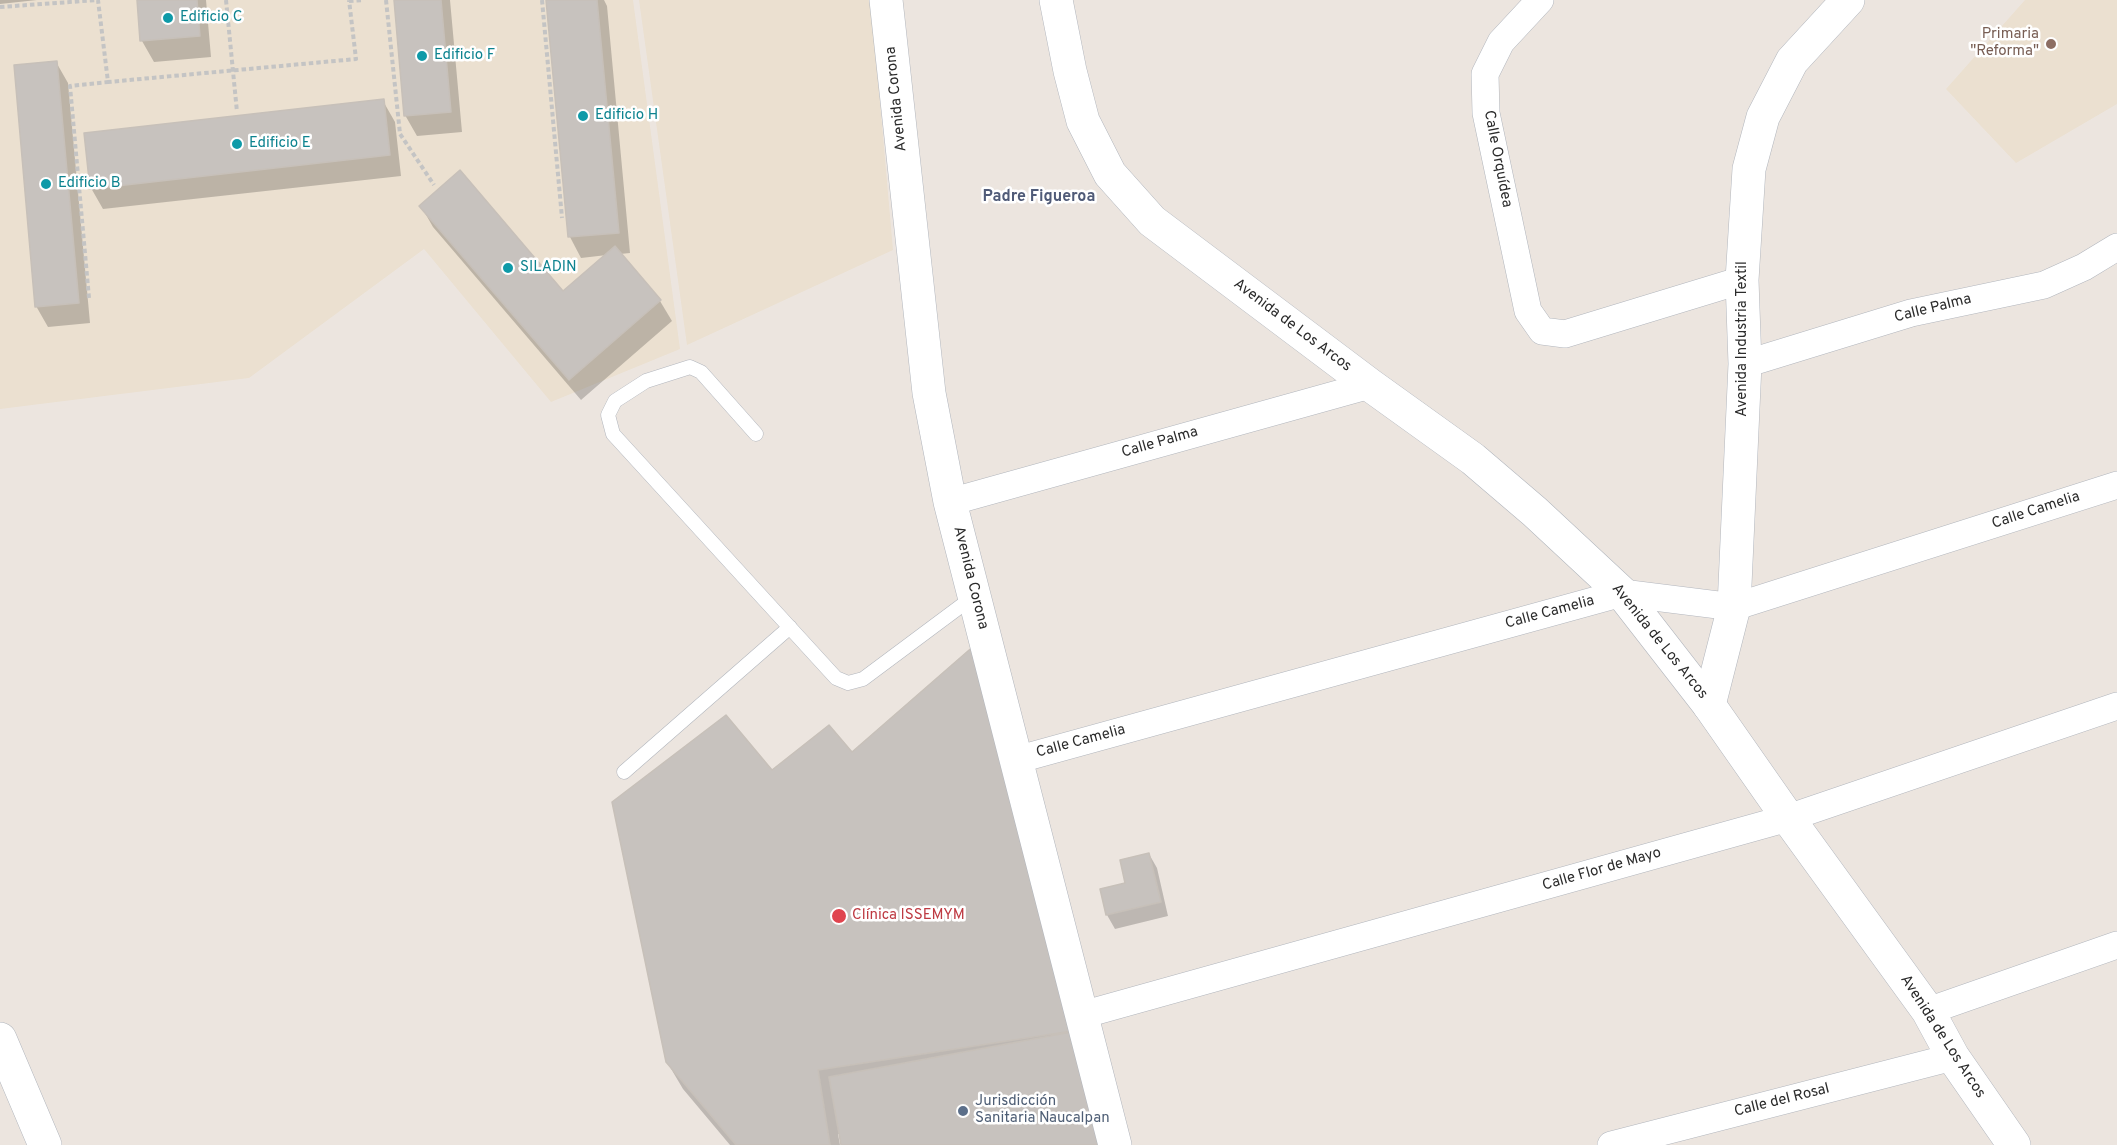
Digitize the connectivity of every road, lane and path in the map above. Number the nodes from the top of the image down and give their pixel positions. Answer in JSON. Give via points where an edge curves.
{"nodes":[{"id":1,"x":98,"y":0,"type":"edge"},
{"id":2,"x":226,"y":0,"type":"edge"},
{"id":3,"x":363,"y":0,"type":"edge"},
{"id":4,"x":386,"y":0,"type":"edge"},
{"id":5,"x":542,"y":0,"type":"edge"},
{"id":6,"x":886,"y":0,"type":"edge"},
{"id":7,"x":1056,"y":0,"type":"edge"},
{"id":8,"x":1540,"y":0,"type":"edge"},
{"id":9,"x":1848,"y":0,"type":"edge"},
{"id":10,"x":349,"y":1,"type":"edge"},
{"id":11,"x":0,"y":7,"type":"edge"},
{"id":12,"x":233,"y":70,"type":"junction"},
{"id":13,"x":108,"y":82,"type":"junction"},
{"id":14,"x":237,"y":112,"type":"dead end"},
{"id":15,"x":434,"y":185,"type":"dead end"},
{"id":16,"x":562,"y":218,"type":"dead end"},
{"id":17,"x":2117,"y":247,"type":"edge"},
{"id":18,"x":1742,"y":280,"type":"junction"},
{"id":19,"x":89,"y":298,"type":"dead end"},
{"id":20,"x":1745,"y":364,"type":"junction"},
{"id":21,"x":1370,"y":385,"type":"junction"},
{"id":22,"x":756,"y":434,"type":"dead end"},
{"id":23,"x":2117,"y":485,"type":"edge"},
{"id":24,"x":950,"y":502,"type":"junction"},
{"id":25,"x":1622,"y":593,"type":"junction"},
{"id":26,"x":974,"y":596,"type":"junction"},
{"id":27,"x":1734,"y":608,"type":"junction"},
{"id":28,"x":790,"y":627,"type":"junction"},
{"id":29,"x":1709,"y":705,"type":"junction"},
{"id":30,"x":2117,"y":706,"type":"edge"},
{"id":31,"x":1016,"y":759,"type":"junction"},
{"id":32,"x":624,"y":772,"type":"dead end"},
{"id":33,"x":1788,"y":818,"type":"junction"},
{"id":34,"x":2117,"y":945,"type":"edge"},
{"id":35,"x":1928,"y":1011,"type":"junction"},
{"id":36,"x":1082,"y":1015,"type":"junction"},
{"id":37,"x":0,"y":1039,"type":"edge"},
{"id":38,"x":1953,"y":1057,"type":"junction"},
{"id":39,"x":45,"y":1145,"type":"edge"},
{"id":40,"x":1115,"y":1145,"type":"edge"},
{"id":41,"x":1611,"y":1145,"type":"edge"},
{"id":42,"x":2014,"y":1145,"type":"edge"}],
"edges":[{"from":1,"to":11,"type":"path"},
{"from":1,"to":13,"type":"path"},
{"from":2,"to":12,"type":"path"},
{"from":3,"to":10,"type":"path"},
{"from":4,"to":15,"type":"path","via":[[400,134]]},
{"from":5,"to":16,"type":"path"},
{"from":6,"to":24,"type":"main road","name":"Avenida Corona","via":[[929,393]]},
{"from":7,"to":21,"type":"main road","name":"Avenida de Los Arcos","via":[[1083,121],[1110,174],[1152,221]]},
{"from":8,"to":18,"type":"street","name":"Calle Orquídea","via":[[1501,42],[1485,74],[1486,113],[1528,311],[1542,331],[1565,334]]},
{"from":9,"to":18,"type":"main road","name":"Avenida Industria Textil","via":[[1792,61],[1763,117],[1749,169]]},
{"from":10,"to":12,"type":"path","via":[[356,59]]},
{"from":12,"to":13,"type":"path"},
{"from":12,"to":14,"type":"path"},
{"from":13,"to":19,"type":"path","via":[[70,86]]},
{"from":17,"to":20,"type":"street","name":"Calle Palma","via":[[2044,285],[1911,313]]},
{"from":18,"to":20,"type":"main road","name":"Avenida Industria Textil"},
{"from":20,"to":27,"type":"main road","name":"Avenida Industria Textil"},
{"from":21,"to":24,"type":"street","name":"Calle Palma"},
{"from":21,"to":25,"type":"main road","name":"Avenida de Los Arcos","via":[[1473,459]]},
{"from":22,"to":28,"type":"lane","via":[[701,372],[690,367],[646,381],[615,401],[608,415],[613,434]]},
{"from":23,"to":27,"type":"street","name":"Calle Camelia"},
{"from":24,"to":26,"type":"main road","name":"Avenida Corona"},
{"from":25,"to":27,"type":"street","name":"Calle Camelia"},
{"from":25,"to":29,"type":"main road","name":"Avenida de Los Arcos"},
{"from":25,"to":31,"type":"street","name":"Calle Camelia"},
{"from":26,"to":28,"type":"lane","via":[[863,679],[848,683],[836,678]]},
{"from":26,"to":31,"type":"main road","name":"Avenida Corona"},
{"from":27,"to":29,"type":"main road","name":"Avenida Industria Textil"},
{"from":28,"to":32,"type":"lane"},
{"from":29,"to":33,"type":"main road","name":"Avenida de Los Arcos"},
{"from":30,"to":33,"type":"street","name":"Calle Flor de Mayo"},
{"from":31,"to":36,"type":"main road","name":"Avenida Corona"},
{"from":33,"to":35,"type":"main road","name":"Avenida de Los Arcos"},
{"from":33,"to":36,"type":"street","name":"Calle Flor de Mayo"},
{"from":34,"to":35,"type":"street"},
{"from":35,"to":38,"type":"main road","name":"Avenida de Los Arcos"},
{"from":36,"to":40,"type":"main road","name":"Avenida Corona"},
{"from":37,"to":39,"type":"main road"},
{"from":38,"to":41,"type":"street","name":"Calle del Rosal"},
{"from":38,"to":42,"type":"main road","name":"Avenida de Los Arcos"}]}
